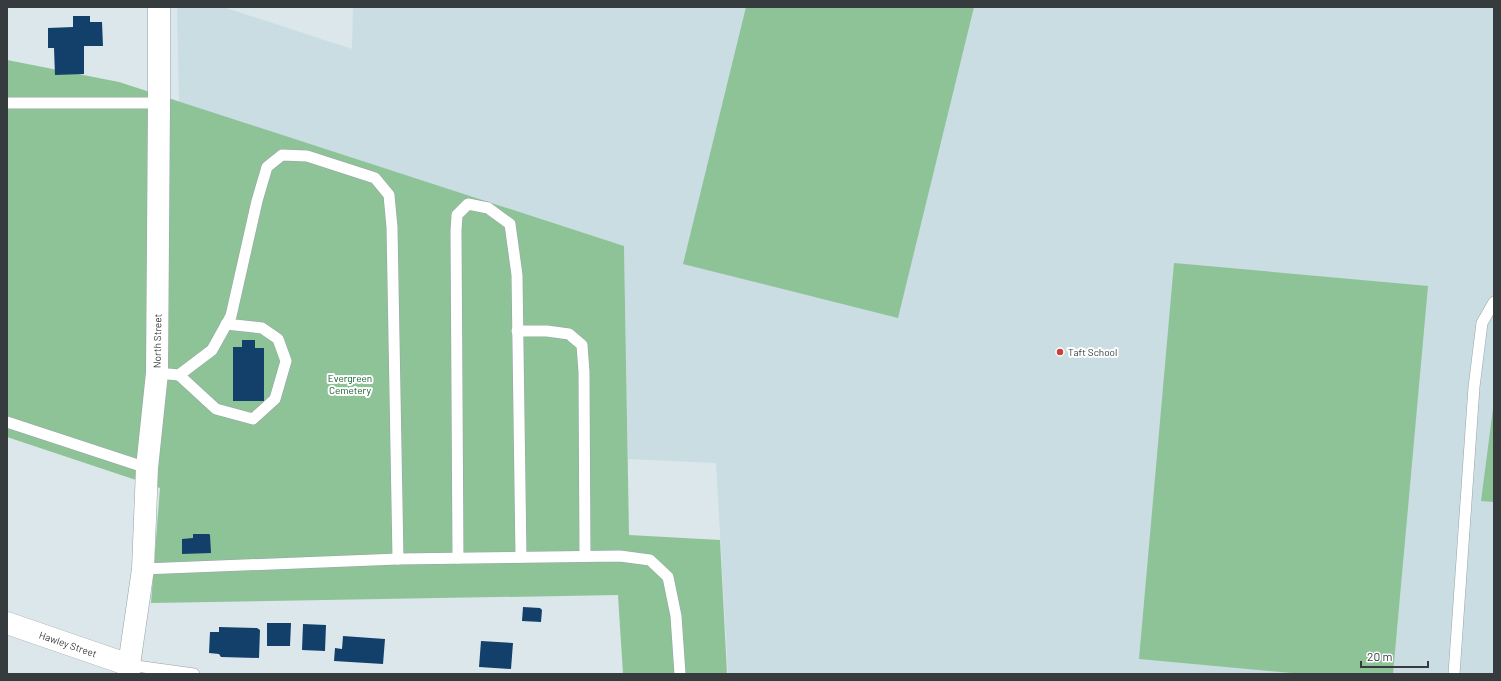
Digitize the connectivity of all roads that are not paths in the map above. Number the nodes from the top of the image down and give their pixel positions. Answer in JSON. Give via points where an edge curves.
{"nodes":[{"id":1,"x":159,"y":7,"type":"edge"},
{"id":2,"x":7,"y":103,"type":"edge"},
{"id":3,"x":159,"y":103,"type":"junction"},
{"id":4,"x":1494,"y":302,"type":"edge"},
{"id":5,"x":226,"y":324,"type":"junction"},
{"id":6,"x":517,"y":331,"type":"junction"},
{"id":7,"x":157,"y":373,"type":"junction"},
{"id":8,"x":179,"y":375,"type":"junction"},
{"id":9,"x":7,"y":422,"type":"edge"},
{"id":10,"x":147,"y":468,"type":"junction"},
{"id":11,"x":585,"y":556,"type":"junction"},
{"id":12,"x":521,"y":557,"type":"junction"},
{"id":13,"x":458,"y":558,"type":"junction"},
{"id":14,"x":398,"y":559,"type":"junction"},
{"id":15,"x":143,"y":569,"type":"junction"},
{"id":16,"x":7,"y":623,"type":"edge"},
{"id":17,"x":129,"y":670,"type":"edge"},
{"id":18,"x":194,"y":674,"type":"edge"},
{"id":19,"x":680,"y":674,"type":"edge"},
{"id":20,"x":1454,"y":674,"type":"edge"}],
"edges":[{"from":1,"to":3,"type":"street","name":"North Street"},
{"from":2,"to":3,"type":"lane"},
{"from":3,"to":7,"type":"street","name":"North Street"},
{"from":4,"to":20,"type":"lane","via":[[1482,323],[1474,387]]},
{"from":5,"to":8,"type":"lane","via":[[212,350]]},
{"from":5,"to":8,"type":"lane","via":[[262,328],[278,339],[286,361],[274,399],[253,420],[216,409]]},
{"from":5,"to":14,"type":"lane","via":[[231,316],[267,167],[282,155],[307,156],[375,178],[389,195],[392,227]]},
{"from":6,"to":11,"type":"lane","via":[[569,334],[582,345]]},
{"from":6,"to":12,"type":"lane"},
{"from":6,"to":13,"type":"lane","via":[[517,276],[510,224],[488,208],[468,204],[457,214],[456,231]]},
{"from":7,"to":8,"type":"lane"},
{"from":7,"to":10,"type":"street","name":"North Street"},
{"from":9,"to":10,"type":"lane"},
{"from":10,"to":15,"type":"street","name":"North Street"},
{"from":11,"to":12,"type":"lane"},
{"from":11,"to":19,"type":"lane","via":[[620,556],[650,560],[668,577],[676,616]]},
{"from":12,"to":13,"type":"lane"},
{"from":13,"to":14,"type":"lane"},
{"from":14,"to":15,"type":"lane"},
{"from":15,"to":17,"type":"street","name":"North Street"},
{"from":16,"to":17,"type":"street","name":"Hawley Street"},
{"from":17,"to":18,"type":"lane"}]}
